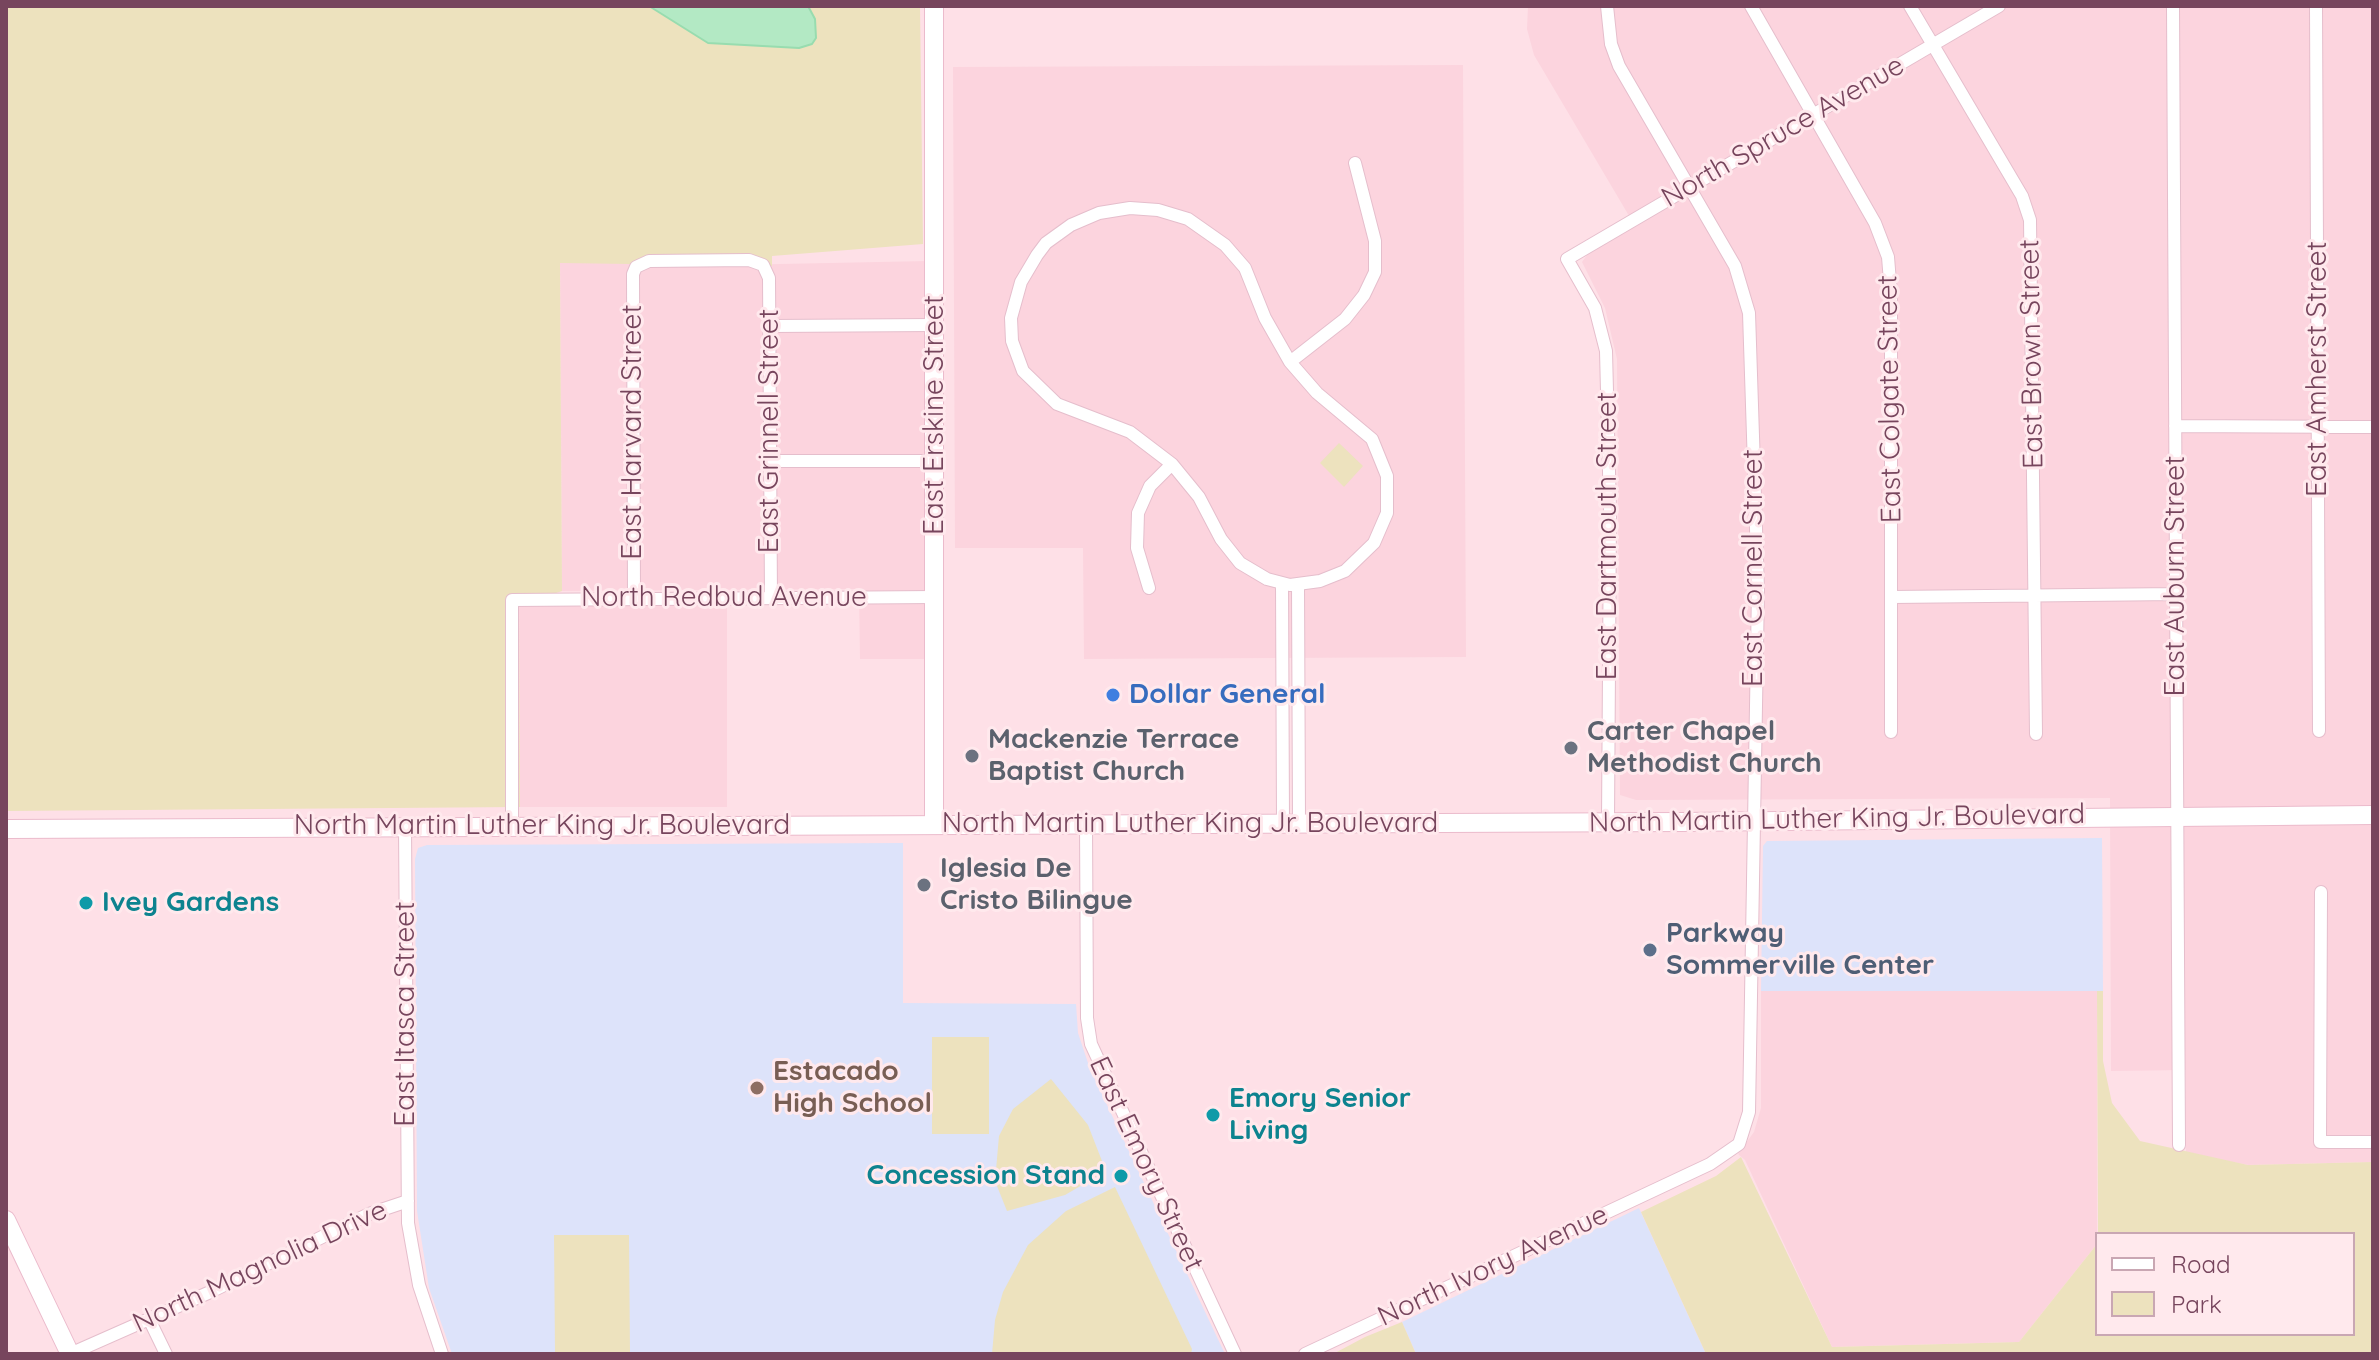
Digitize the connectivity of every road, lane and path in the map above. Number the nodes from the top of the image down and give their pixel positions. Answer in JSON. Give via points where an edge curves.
{"nodes":[{"id":1,"x":934,"y":6,"type":"edge"},
{"id":2,"x":1607,"y":6,"type":"edge"},
{"id":3,"x":1751,"y":6,"type":"edge"},
{"id":4,"x":1910,"y":6,"type":"edge"},
{"id":5,"x":1999,"y":6,"type":"edge"},
{"id":6,"x":2173,"y":6,"type":"edge"},
{"id":7,"x":2316,"y":6,"type":"edge"},
{"id":8,"x":1933,"y":44,"type":"junction"},
{"id":9,"x":1811,"y":115,"type":"junction"},
{"id":10,"x":1355,"y":163,"type":"dead end"},
{"id":11,"x":1689,"y":187,"type":"junction"},
{"id":12,"x":1567,"y":259,"type":"joint"},
{"id":13,"x":763,"y":265,"type":"joint"},
{"id":14,"x":935,"y":325,"type":"junction"},
{"id":15,"x":770,"y":326,"type":"junction"},
{"id":16,"x":1290,"y":362,"type":"junction"},
{"id":17,"x":2175,"y":426,"type":"junction"},
{"id":18,"x":2373,"y":427,"type":"edge"},
{"id":19,"x":2318,"y":428,"type":"junction"},
{"id":20,"x":771,"y":461,"type":"junction"},
{"id":21,"x":935,"y":461,"type":"junction"},
{"id":22,"x":1172,"y":464,"type":"junction"},
{"id":23,"x":1282,"y":584,"type":"junction"},
{"id":24,"x":1298,"y":584,"type":"junction"},
{"id":25,"x":1149,"y":588,"type":"dead end"},
{"id":26,"x":2176,"y":594,"type":"junction"},
{"id":27,"x":2034,"y":596,"type":"junction"},
{"id":28,"x":936,"y":597,"type":"junction"},
{"id":29,"x":1892,"y":597,"type":"junction"},
{"id":30,"x":634,"y":598,"type":"junction"},
{"id":31,"x":771,"y":598,"type":"junction"},
{"id":32,"x":2319,"y":731,"type":"dead end"},
{"id":33,"x":1891,"y":732,"type":"dead end"},
{"id":34,"x":2036,"y":734,"type":"dead end"},
{"id":35,"x":2177,"y":815,"type":"junction"},
{"id":36,"x":2373,"y":815,"type":"edge"},
{"id":37,"x":1752,"y":821,"type":"junction"},
{"id":38,"x":1086,"y":822,"type":"junction"},
{"id":39,"x":1608,"y":822,"type":"junction"},
{"id":40,"x":1291,"y":823,"type":"junction"},
{"id":41,"x":934,"y":825,"type":"junction"},
{"id":42,"x":512,"y":826,"type":"junction"},
{"id":43,"x":405,"y":827,"type":"junction"},
{"id":44,"x":6,"y":829,"type":"edge"},
{"id":45,"x":2321,"y":892,"type":"dead end"},
{"id":46,"x":2373,"y":1142,"type":"edge"},
{"id":47,"x":2179,"y":1145,"type":"dead end"},
{"id":48,"x":1638,"y":1199,"type":"joint"},
{"id":49,"x":408,"y":1201,"type":"junction"},
{"id":50,"x":6,"y":1220,"type":"edge"},
{"id":51,"x":149,"y":1319,"type":"junction"},
{"id":52,"x":70,"y":1354,"type":"edge"},
{"id":53,"x":166,"y":1354,"type":"edge"},
{"id":54,"x":442,"y":1354,"type":"edge"},
{"id":55,"x":1235,"y":1354,"type":"edge"},
{"id":56,"x":1305,"y":1354,"type":"edge"}],
"edges":[{"from":1,"to":14,"type":"main road","name":"East Erskine Street"},
{"from":2,"to":11,"type":"street","name":"East Cornell Street","via":[[1619,66]]},
{"from":3,"to":9,"type":"street","name":"East Colgate Street"},
{"from":4,"to":8,"type":"street","name":"East Brown Street"},
{"from":5,"to":8,"type":"street","name":"North Spruce Avenue"},
{"from":6,"to":17,"type":"street","name":"East Auburn Street"},
{"from":7,"to":19,"type":"street","name":"East Amherst Street"},
{"from":8,"to":9,"type":"street","name":"North Spruce Avenue"},
{"from":8,"to":27,"type":"street","name":"East Brown Street","via":[[2022,196],[2030,220]]},
{"from":9,"to":11,"type":"street","name":"North Spruce Avenue"},
{"from":9,"to":29,"type":"street","name":"East Colgate Street","via":[[1875,223],[1888,257]]},
{"from":10,"to":16,"type":"street","via":[[1375,241],[1375,272],[1345,319]]},
{"from":11,"to":12,"type":"street","name":"North Spruce Avenue"},
{"from":11,"to":37,"type":"street","name":"East Cornell Street","via":[[1735,266],[1749,313],[1758,590]]},
{"from":12,"to":39,"type":"street","name":"East Dartmouth Street","via":[[1595,308],[1606,351]]},
{"from":13,"to":15,"type":"street","name":"East Grinnell Street","via":[[769,278]]},
{"from":13,"to":30,"type":"street","name":"East Harvard Street","via":[[749,260],[649,261],[636,267]]},
{"from":14,"to":15,"type":"street"},
{"from":14,"to":21,"type":"main road","name":"East Erskine Street"},
{"from":15,"to":20,"type":"street","name":"East Grinnell Street"},
{"from":16,"to":22,"type":"street","via":[[1245,268],[1221,241],[1188,219],[1158,210],[1113,209],[1075,223],[1046,243],[1021,282],[1011,318],[1012,341],[1023,371],[1057,404],[1130,432]]},
{"from":16,"to":24,"type":"street","via":[[1317,393],[1372,439],[1389,491],[1385,523],[1365,555],[1335,576]]},
{"from":17,"to":19,"type":"street"},
{"from":17,"to":26,"type":"street","name":"East Auburn Street"},
{"from":18,"to":19,"type":"street"},
{"from":19,"to":32,"type":"street","name":"East Amherst Street"},
{"from":20,"to":21,"type":"street"},
{"from":20,"to":31,"type":"street","name":"East Grinnell Street"},
{"from":21,"to":28,"type":"main road","name":"East Erskine Street"},
{"from":22,"to":23,"type":"street","via":[[1199,497],[1231,553]]},
{"from":22,"to":25,"type":"street","via":[[1150,486],[1138,513],[1137,548]]},
{"from":23,"to":24,"type":"street"},
{"from":23,"to":40,"type":"street"},
{"from":24,"to":40,"type":"street"},
{"from":26,"to":27,"type":"street"},
{"from":26,"to":35,"type":"street","name":"East Auburn Street"},
{"from":27,"to":29,"type":"street"},
{"from":27,"to":34,"type":"street","name":"East Brown Street"},
{"from":28,"to":31,"type":"street","name":"North Redbud Avenue"},
{"from":28,"to":41,"type":"main road","name":"East Erskine Street"},
{"from":29,"to":33,"type":"street","name":"East Colgate Street"},
{"from":30,"to":31,"type":"street","name":"North Redbud Avenue"},
{"from":30,"to":42,"type":"street","name":"North Redbud Avenue","via":[[512,600]]},
{"from":35,"to":36,"type":"main road","name":"North Martin Luther King Jr. Boulevard"},
{"from":35,"to":37,"type":"main road","name":"North Martin Luther King Jr. Boulevard"},
{"from":35,"to":47,"type":"street","name":"East Auburn Street"},
{"from":37,"to":39,"type":"main road","name":"North Martin Luther King Jr. Boulevard"},
{"from":37,"to":48,"type":"street","name":"East Cornell Street","via":[[1749,1112],[1739,1144],[1728,1154]]},
{"from":38,"to":40,"type":"main road","name":"North Martin Luther King Jr. Boulevard"},
{"from":38,"to":41,"type":"main road","name":"North Martin Luther King Jr. Boulevard"},
{"from":38,"to":55,"type":"street","name":"East Emory Street","via":[[1091,1044]]},
{"from":39,"to":40,"type":"main road","name":"North Martin Luther King Jr. Boulevard"},
{"from":41,"to":42,"type":"main road","name":"North Martin Luther King Jr. Boulevard"},
{"from":42,"to":43,"type":"main road","name":"North Martin Luther King Jr. Boulevard"},
{"from":43,"to":44,"type":"main road","name":"North Martin Luther King Jr. Boulevard"},
{"from":43,"to":49,"type":"street","name":"East Itasca Street"},
{"from":45,"to":46,"type":"street","via":[[2320,1142]]},
{"from":48,"to":56,"type":"street","name":"North Ivory Avenue"},
{"from":49,"to":51,"type":"street","name":"North Magnolia Drive","via":[[369,1214]]},
{"from":49,"to":54,"type":"street","via":[[419,1285]]},
{"from":50,"to":52,"type":"main road"},
{"from":51,"to":52,"type":"street","name":"North Magnolia Drive"},
{"from":51,"to":53,"type":"street"}]}
